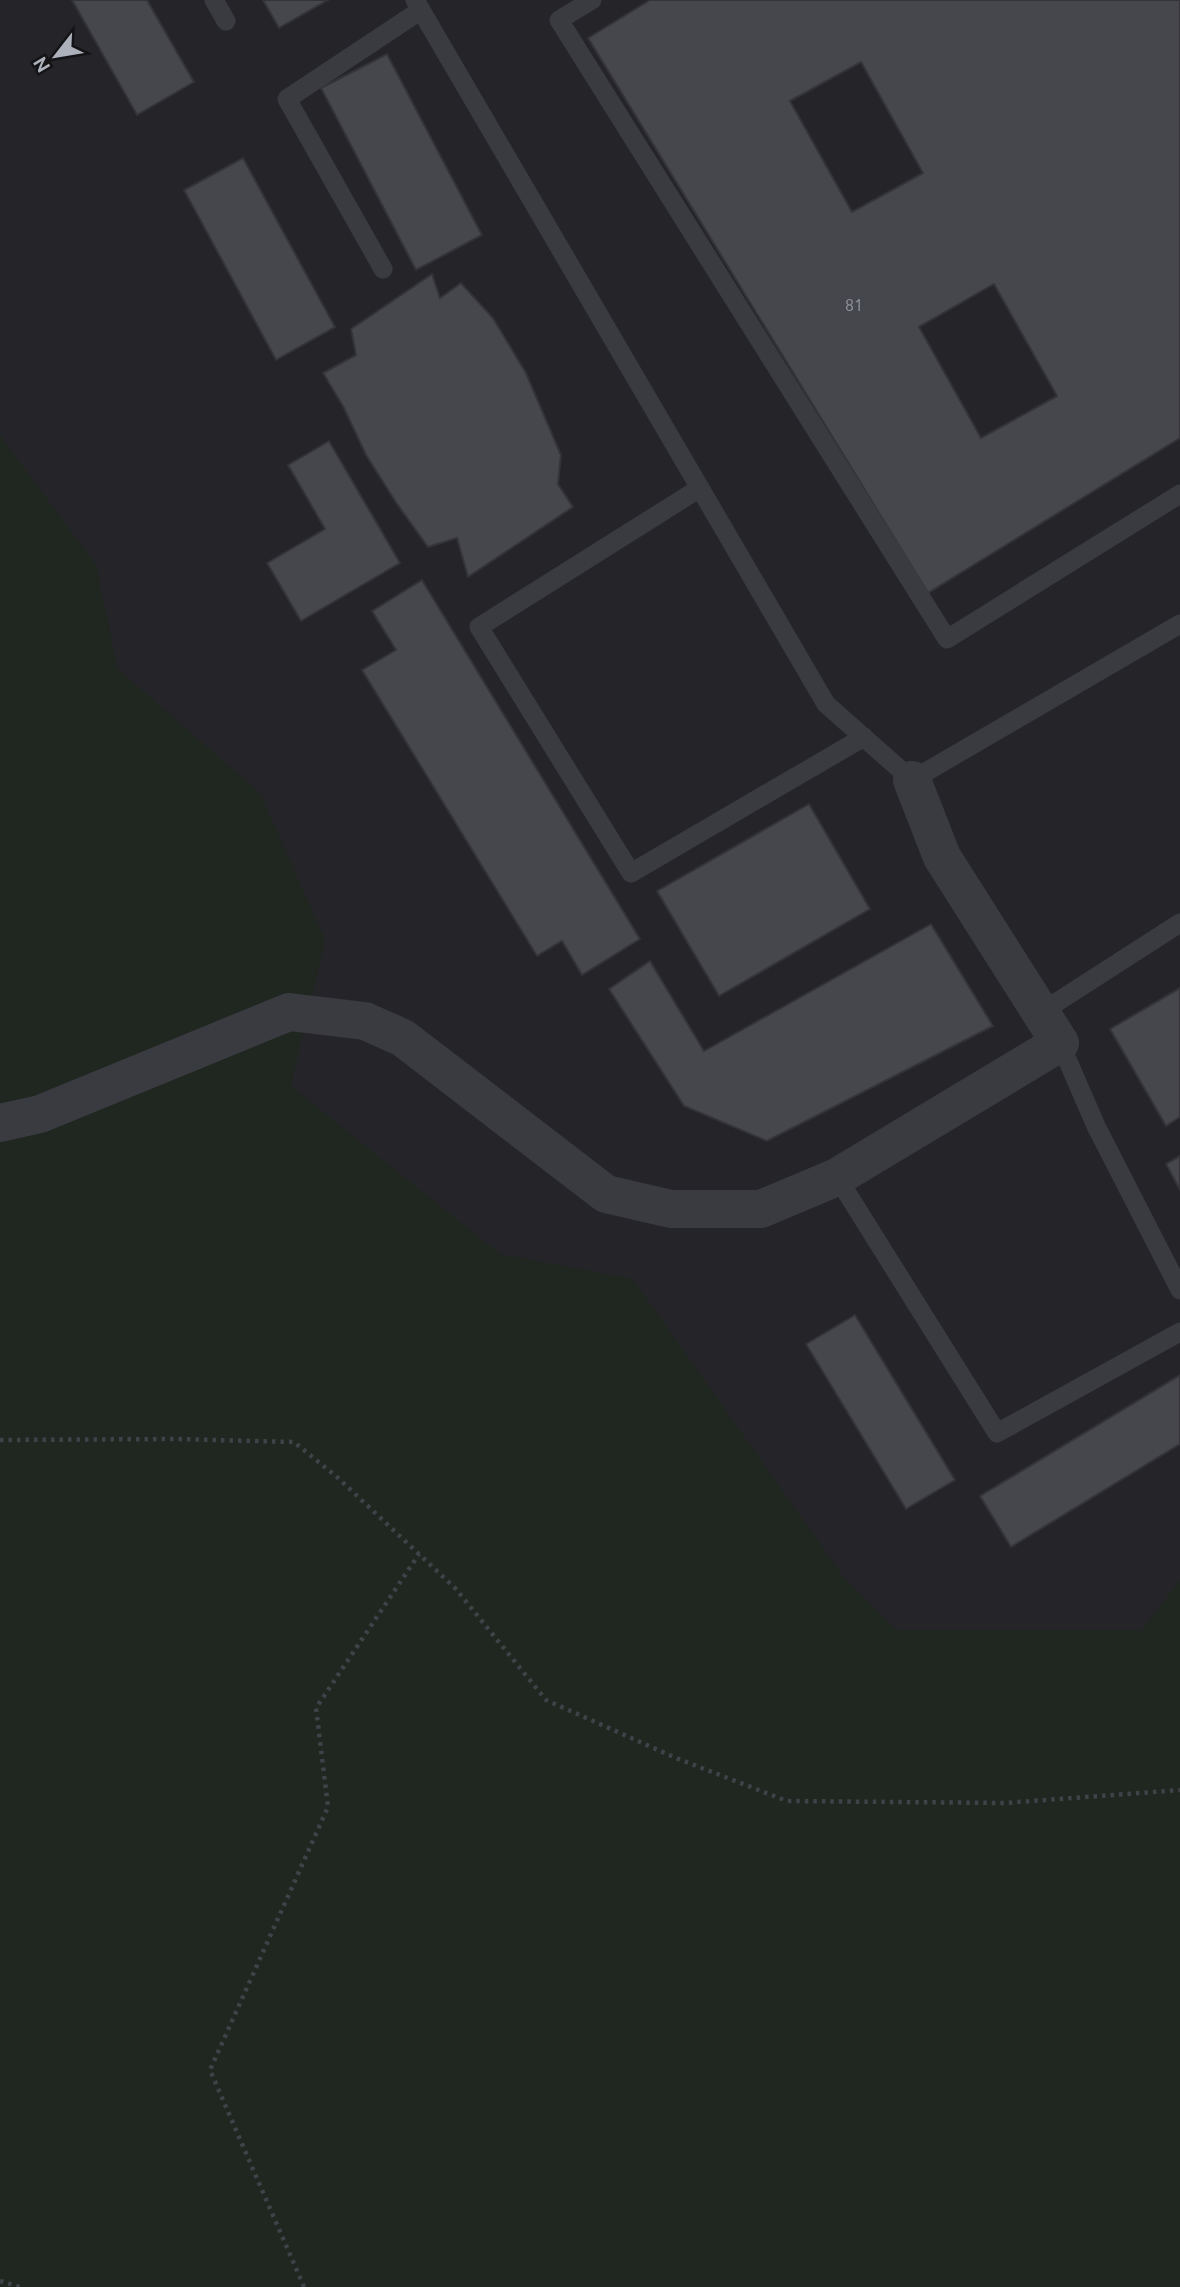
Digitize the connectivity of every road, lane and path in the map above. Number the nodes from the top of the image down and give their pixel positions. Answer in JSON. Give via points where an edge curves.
{"nodes":[{"id":1,"x":214,"y":0,"type":"edge"},
{"id":2,"x":592,"y":0,"type":"edge"},
{"id":3,"x":418,"y":5,"type":"edge"},
{"id":4,"x":226,"y":21,"type":"dead end"},
{"id":5,"x":383,"y":269,"type":"dead end"},
{"id":6,"x":699,"y":488,"type":"junction"},
{"id":7,"x":1180,"y":494,"type":"edge"},
{"id":8,"x":1180,"y":624,"type":"edge"},
{"id":9,"x":864,"y":737,"type":"junction"},
{"id":10,"x":912,"y":780,"type":"junction"},
{"id":11,"x":1180,"y":923,"type":"edge"},
{"id":12,"x":1050,"y":1028,"type":"junction"},
{"id":13,"x":0,"y":1123,"type":"edge"},
{"id":14,"x":837,"y":1177,"type":"junction"},
{"id":15,"x":1180,"y":1290,"type":"edge"},
{"id":16,"x":1180,"y":1332,"type":"edge"},
{"id":17,"x":0,"y":1440,"type":"edge"},
{"id":18,"x":419,"y":1555,"type":"junction"},
{"id":19,"x":1180,"y":1790,"type":"edge"},
{"id":20,"x":0,"y":2281,"type":"edge"},
{"id":21,"x":20,"y":2287,"type":"edge"},
{"id":22,"x":303,"y":2287,"type":"edge"}],
"edges":[{"from":1,"to":4,"type":"lane"},
{"from":2,"to":7,"type":"lane","via":[[559,20],[947,639]]},
{"from":3,"to":5,"type":"lane","via":[[287,99]]},
{"from":3,"to":6,"type":"lane"},
{"from":6,"to":9,"type":"lane","via":[[825,704]]},
{"from":6,"to":9,"type":"lane","via":[[479,626],[631,873]]},
{"from":8,"to":10,"type":"lane"},
{"from":9,"to":10,"type":"lane"},
{"from":10,"to":12,"type":"street","via":[[942,858]]},
{"from":11,"to":12,"type":"lane"},
{"from":12,"to":14,"type":"street"},
{"from":12,"to":15,"type":"lane"},
{"from":13,"to":14,"type":"street","via":[[40,1114],[289,1012],[365,1021],[403,1038],[606,1194],[671,1209],[761,1209]]},
{"from":14,"to":16,"type":"lane","via":[[997,1433]]},
{"from":17,"to":18,"type":"path","via":[[294,1442],[338,1477]]},
{"from":18,"to":19,"type":"path","via":[[455,1588],[546,1700],[787,1801],[1005,1804]]},
{"from":18,"to":22,"type":"path","via":[[316,1708],[328,1807],[210,2070]]},
{"from":20,"to":21,"type":"path"}]}
